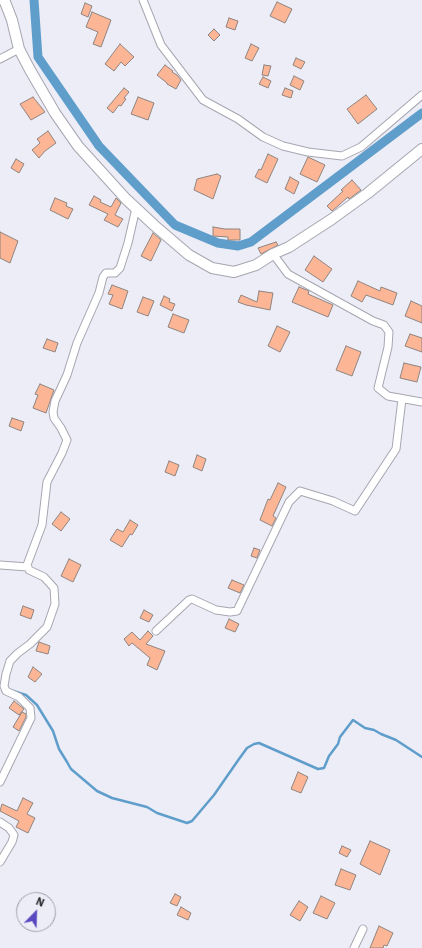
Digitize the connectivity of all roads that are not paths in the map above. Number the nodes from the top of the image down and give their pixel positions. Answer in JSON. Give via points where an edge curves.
{"nodes":[{"id":1,"x":3,"y":0,"type":"edge"},
{"id":2,"x":143,"y":0,"type":"edge"},
{"id":3,"x":19,"y":49,"type":"junction"},
{"id":4,"x":0,"y":59,"type":"edge"},
{"id":5,"x":422,"y":94,"type":"edge"},
{"id":6,"x":422,"y":149,"type":"edge"},
{"id":7,"x":136,"y":208,"type":"junction"},
{"id":8,"x":273,"y":254,"type":"junction"},
{"id":9,"x":402,"y":399,"type":"junction"},
{"id":10,"x":422,"y":402,"type":"edge"},
{"id":11,"x":0,"y":565,"type":"edge"},
{"id":12,"x":28,"y":567,"type":"junction"},
{"id":13,"x":156,"y":631,"type":"dead end"},
{"id":14,"x":0,"y":782,"type":"edge"},
{"id":15,"x":0,"y":822,"type":"edge"},
{"id":16,"x":0,"y":862,"type":"edge"},
{"id":17,"x":363,"y":929,"type":"dead end"},
{"id":18,"x":354,"y":948,"type":"edge"}],
"edges":[{"from":1,"to":3,"type":"main road","via":[[12,20]]},
{"from":2,"to":5,"type":"street","via":[[161,45],[203,100],[238,119],[263,137],[283,146],[342,156],[361,147]]},
{"from":3,"to":4,"type":"street"},
{"from":3,"to":7,"type":"main road","via":[[55,113],[78,146]]},
{"from":6,"to":8,"type":"main road","via":[[332,219],[289,247]]},
{"from":7,"to":8,"type":"main road","via":[[189,255],[212,268],[234,272],[256,265]]},
{"from":7,"to":12,"type":"street","via":[[120,268],[115,273],[106,273],[103,277],[99,293],[55,401],[54,418],[67,440],[48,482],[42,525],[31,551]]},
{"from":8,"to":9,"type":"street","via":[[288,274],[384,325],[389,332],[388,347],[378,388],[388,396]]},
{"from":9,"to":10,"type":"street"},
{"from":9,"to":13,"type":"street","via":[[396,449],[355,511],[300,491],[289,502],[237,611],[216,610],[192,599]]},
{"from":11,"to":12,"type":"street"},
{"from":12,"to":14,"type":"street","via":[[29,570],[44,577],[54,588],[56,604],[47,627],[10,661],[5,688],[30,708],[31,718]]},
{"from":15,"to":16,"type":"street","via":[[14,835]]},
{"from":17,"to":18,"type":"street"}]}
